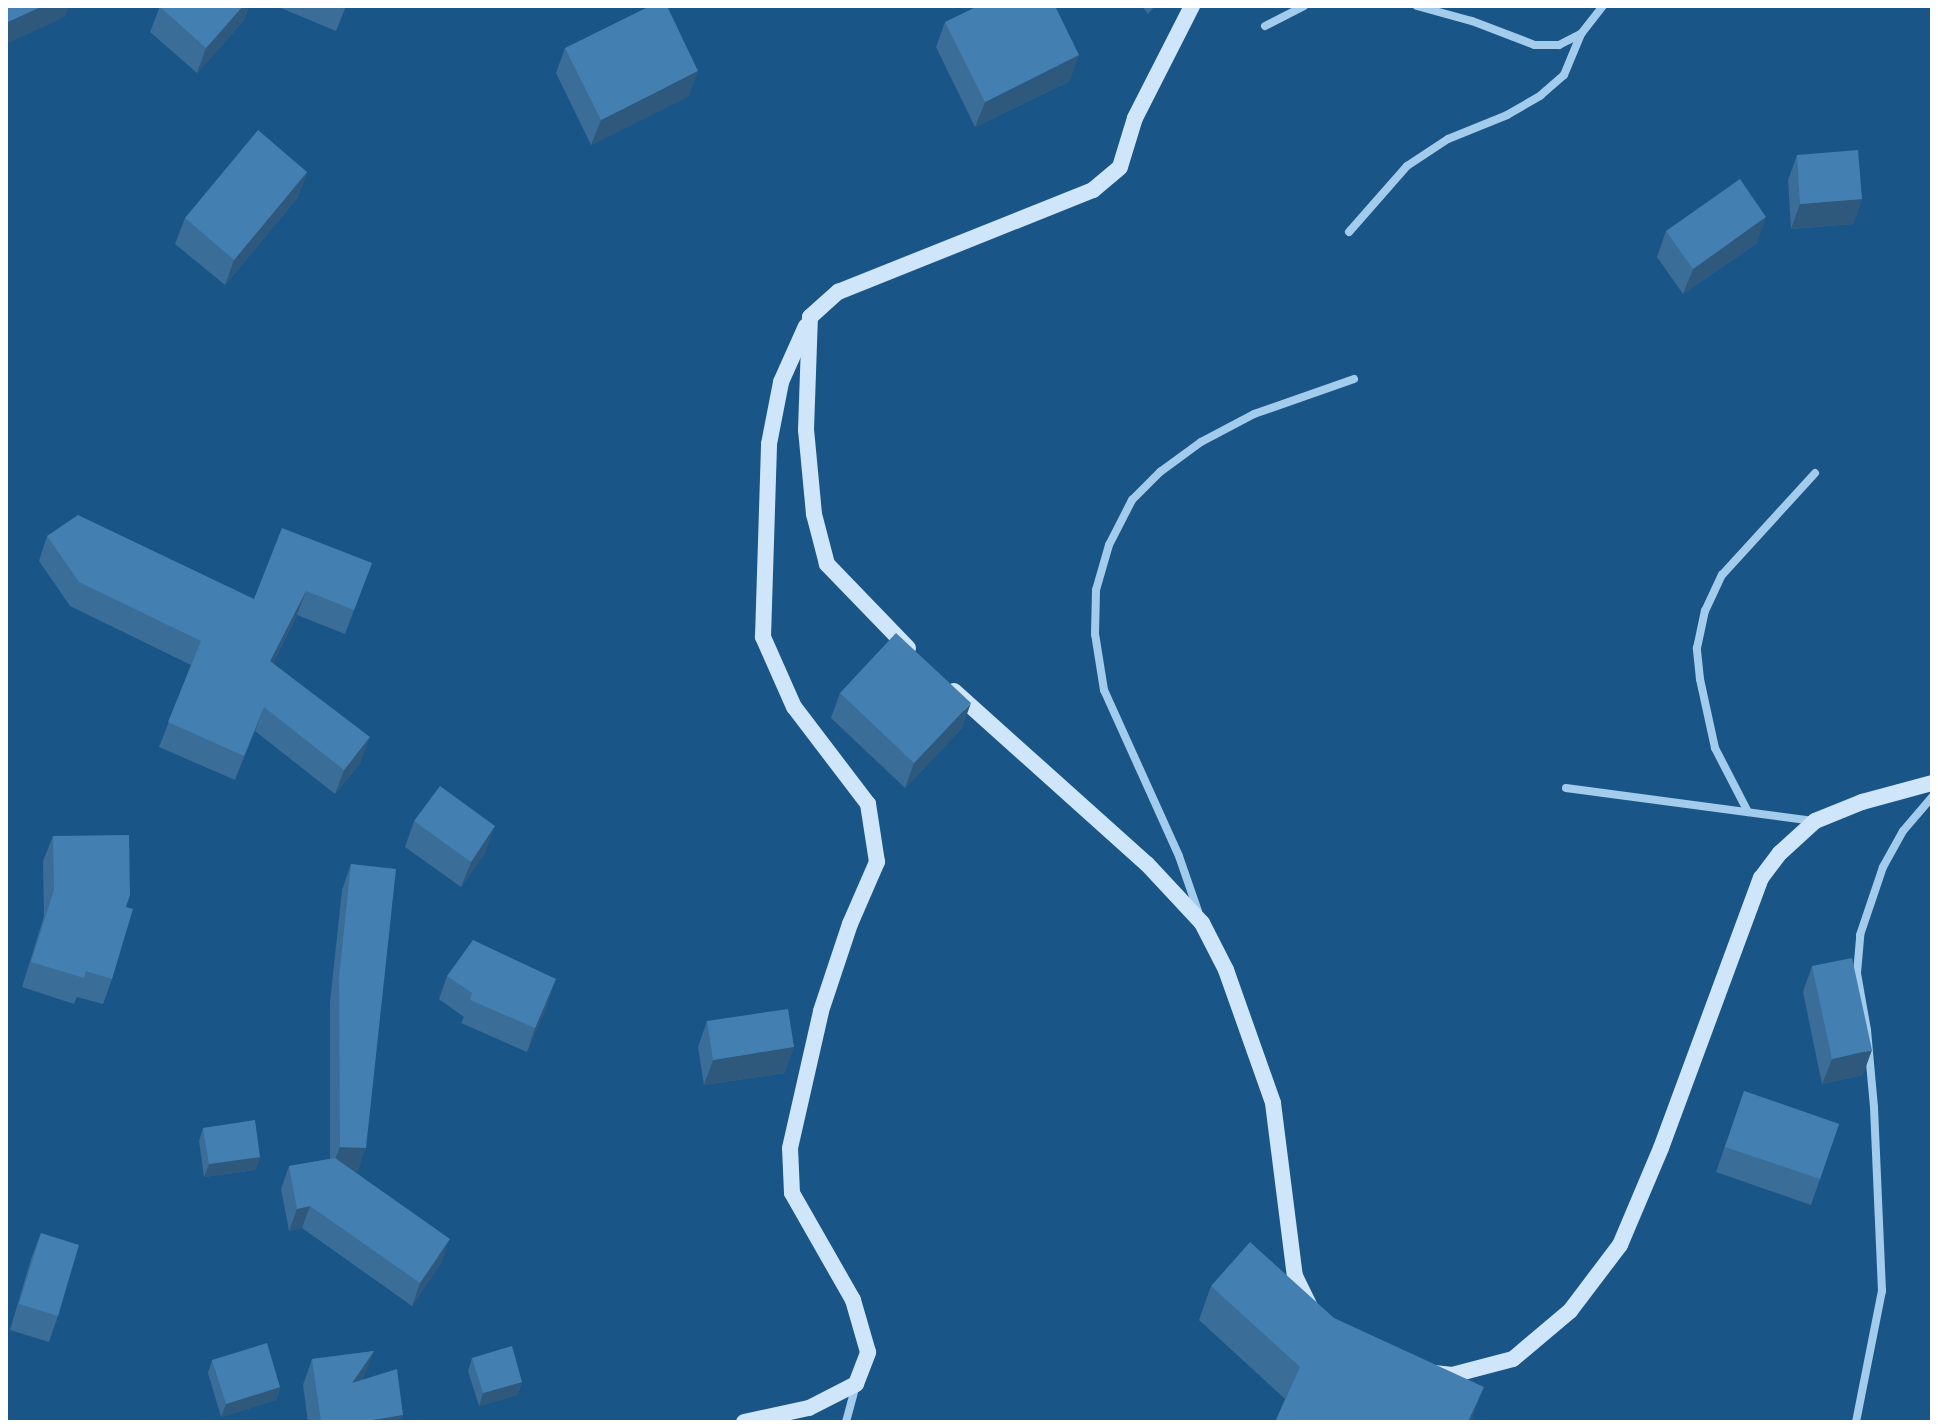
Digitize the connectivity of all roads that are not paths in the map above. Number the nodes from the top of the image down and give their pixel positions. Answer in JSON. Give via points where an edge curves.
{"nodes":[{"id":1,"x":1192,"y":6,"type":"edge"},
{"id":2,"x":1304,"y":6,"type":"edge"},
{"id":3,"x":1417,"y":6,"type":"edge"},
{"id":4,"x":1603,"y":6,"type":"edge"},
{"id":5,"x":1265,"y":26,"type":"dead end"},
{"id":6,"x":1581,"y":34,"type":"junction"},
{"id":7,"x":1349,"y":232,"type":"dead end"},
{"id":8,"x":810,"y":317,"type":"junction"},
{"id":9,"x":1354,"y":379,"type":"dead end"},
{"id":10,"x":1815,"y":473,"type":"dead end"},
{"id":11,"x":915,"y":655,"type":"edge"},
{"id":12,"x":937,"y":677,"type":"edge"},
{"id":13,"x":1932,"y":783,"type":"edge"},
{"id":14,"x":1566,"y":788,"type":"dead end"},
{"id":15,"x":1932,"y":797,"type":"edge"},
{"id":16,"x":1748,"y":812,"type":"junction"},
{"id":17,"x":1815,"y":821,"type":"junction"},
{"id":18,"x":1202,"y":923,"type":"junction"},
{"id":19,"x":1315,"y":1318,"type":"edge"},
{"id":20,"x":1410,"y":1371,"type":"edge"},
{"id":21,"x":856,"y":1384,"type":"junction"},
{"id":22,"x":744,"y":1422,"type":"edge"},
{"id":23,"x":846,"y":1422,"type":"edge"},
{"id":24,"x":1856,"y":1422,"type":"edge"}],
"edges":[{"from":1,"to":8,"type":"street","via":[[1135,118],[1120,167],[1093,190],[838,292]]},
{"from":2,"to":5,"type":"street"},
{"from":3,"to":6,"type":"street","via":[[1535,45],[1559,45]]},
{"from":4,"to":6,"type":"street"},
{"from":6,"to":7,"type":"street","via":[[1564,75],[1541,95],[1448,139],[1407,166]]},
{"from":8,"to":11,"type":"street","via":[[806,430],[814,514],[827,564]]},
{"from":8,"to":21,"type":"street","via":[[781,382],[769,444],[763,637],[794,707],[868,804],[877,862],[821,1011],[790,1148],[792,1193],[853,1300],[868,1352]]},
{"from":9,"to":18,"type":"street","via":[[1254,414],[1201,442],[1160,472],[1132,500],[1109,545],[1096,590],[1095,634],[1104,690],[1179,856]]},
{"from":10,"to":16,"type":"street","via":[[1722,575],[1705,611],[1697,648],[1715,748]]},
{"from":12,"to":18,"type":"street","via":[[1147,864]]},
{"from":13,"to":17,"type":"street"},
{"from":14,"to":16,"type":"street"},
{"from":15,"to":24,"type":"street","via":[[1903,831],[1883,867],[1860,935],[1857,973],[1879,1168],[1882,1291]]},
{"from":16,"to":17,"type":"street"},
{"from":17,"to":20,"type":"street","via":[[1761,878],[1620,1245],[1570,1311],[1513,1359],[1452,1375]]},
{"from":18,"to":19,"type":"street","via":[[1226,970],[1273,1103],[1295,1276]]},
{"from":21,"to":22,"type":"street","via":[[809,1408]]},
{"from":21,"to":23,"type":"street"}]}
